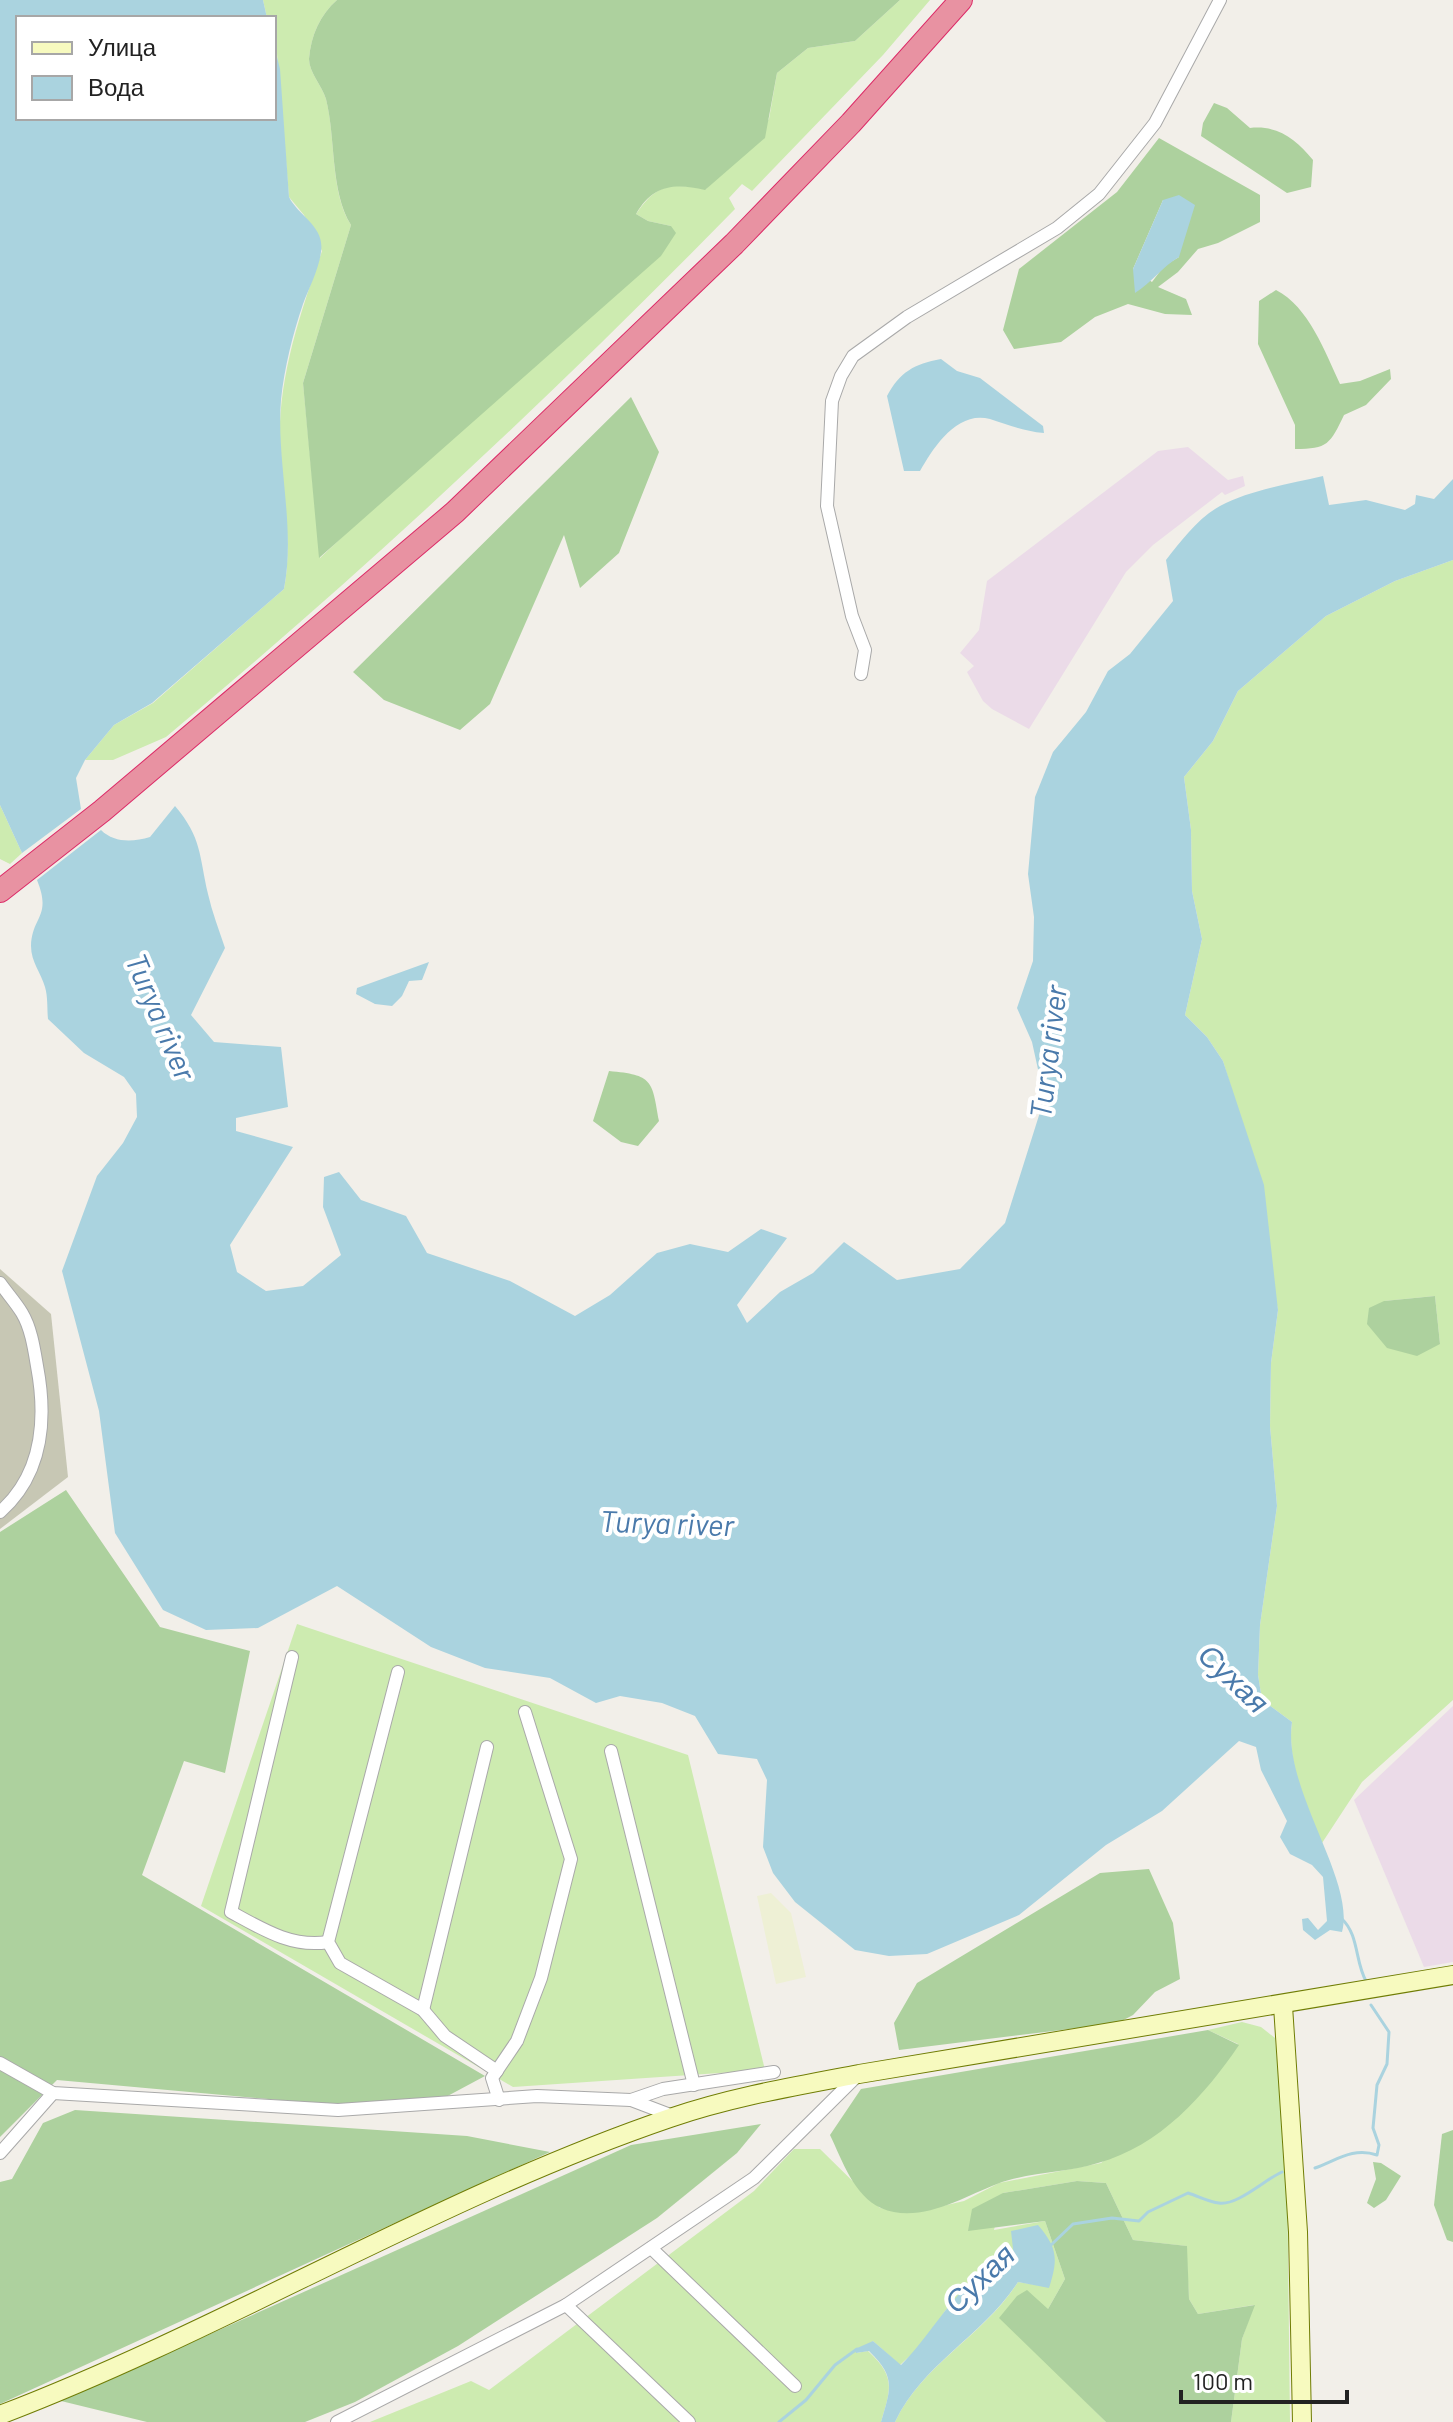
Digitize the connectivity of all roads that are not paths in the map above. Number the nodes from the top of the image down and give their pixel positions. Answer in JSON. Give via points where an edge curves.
{"nodes":[{"id":1,"x":961,"y":0,"type":"edge"},
{"id":2,"x":1220,"y":0,"type":"edge"},
{"id":3,"x":861,"y":674,"type":"dead end"},
{"id":4,"x":6,"y":886,"type":"edge"},
{"id":5,"x":0,"y":1283,"type":"edge"},
{"id":6,"x":0,"y":1512,"type":"edge"},
{"id":7,"x":292,"y":1657,"type":"dead end"},
{"id":8,"x":398,"y":1672,"type":"dead end"},
{"id":9,"x":525,"y":1712,"type":"dead end"},
{"id":10,"x":487,"y":1747,"type":"dead end"},
{"id":11,"x":611,"y":1751,"type":"dead end"},
{"id":12,"x":328,"y":1942,"type":"junction"},
{"id":13,"x":1453,"y":1975,"type":"edge"},
{"id":14,"x":1283,"y":2006,"type":"junction"},
{"id":15,"x":423,"y":2010,"type":"junction"},
{"id":16,"x":0,"y":2063,"type":"edge"},
{"id":17,"x":497,"y":2071,"type":"junction"},
{"id":18,"x":774,"y":2072,"type":"dead end"},
{"id":19,"x":859,"y":2074,"type":"junction"},
{"id":20,"x":694,"y":2085,"type":"junction"},
{"id":21,"x":53,"y":2093,"type":"junction"},
{"id":22,"x":499,"y":2100,"type":"junction"},
{"id":23,"x":631,"y":2100,"type":"junction"},
{"id":24,"x":673,"y":2116,"type":"junction"},
{"id":25,"x":0,"y":2153,"type":"edge"},
{"id":26,"x":651,"y":2248,"type":"junction"},
{"id":27,"x":566,"y":2305,"type":"junction"},
{"id":28,"x":795,"y":2386,"type":"dead end"},
{"id":29,"x":0,"y":2415,"type":"edge"},
{"id":30,"x":337,"y":2422,"type":"edge"},
{"id":31,"x":689,"y":2422,"type":"edge"},
{"id":32,"x":1302,"y":2422,"type":"edge"}],
"edges":[{"from":1,"to":4,"type":"highway","via":[[734,244],[455,512]]},
{"from":2,"to":3,"type":"street","via":[[1160,114],[1099,194],[1057,228],[907,317],[853,356],[841,376],[832,401],[827,506],[865,650]]},
{"from":5,"to":6,"type":"street","via":[[23,1315],[44,1406],[35,1462],[19,1495]]},
{"from":7,"to":12,"type":"street","via":[[231,1912],[307,1946]]},
{"from":8,"to":12,"type":"street"},
{"from":9,"to":17,"type":"street","via":[[571,1859],[541,1978],[517,2041]]},
{"from":10,"to":15,"type":"street"},
{"from":11,"to":20,"type":"street"},
{"from":12,"to":15,"type":"street","via":[[340,1963]]},
{"from":13,"to":14,"type":"main road"},
{"from":14,"to":19,"type":"main road","via":[[1214,2013]]},
{"from":14,"to":32,"type":"main road","via":[[1298,2232]]},
{"from":15,"to":17,"type":"street","via":[[445,2036]]},
{"from":16,"to":21,"type":"street"},
{"from":17,"to":22,"type":"street","via":[[492,2078]]},
{"from":18,"to":20,"type":"street"},
{"from":19,"to":24,"type":"main road"},
{"from":19,"to":26,"type":"street","via":[[754,2178]]},
{"from":20,"to":23,"type":"street"},
{"from":21,"to":22,"type":"street","via":[[338,2110]]},
{"from":21,"to":25,"type":"street"},
{"from":22,"to":23,"type":"street"},
{"from":23,"to":24,"type":"street"},
{"from":24,"to":29,"type":"main road","via":[[566,2156]]},
{"from":26,"to":27,"type":"street"},
{"from":26,"to":28,"type":"street"},
{"from":27,"to":30,"type":"street"},
{"from":27,"to":31,"type":"street"}]}
